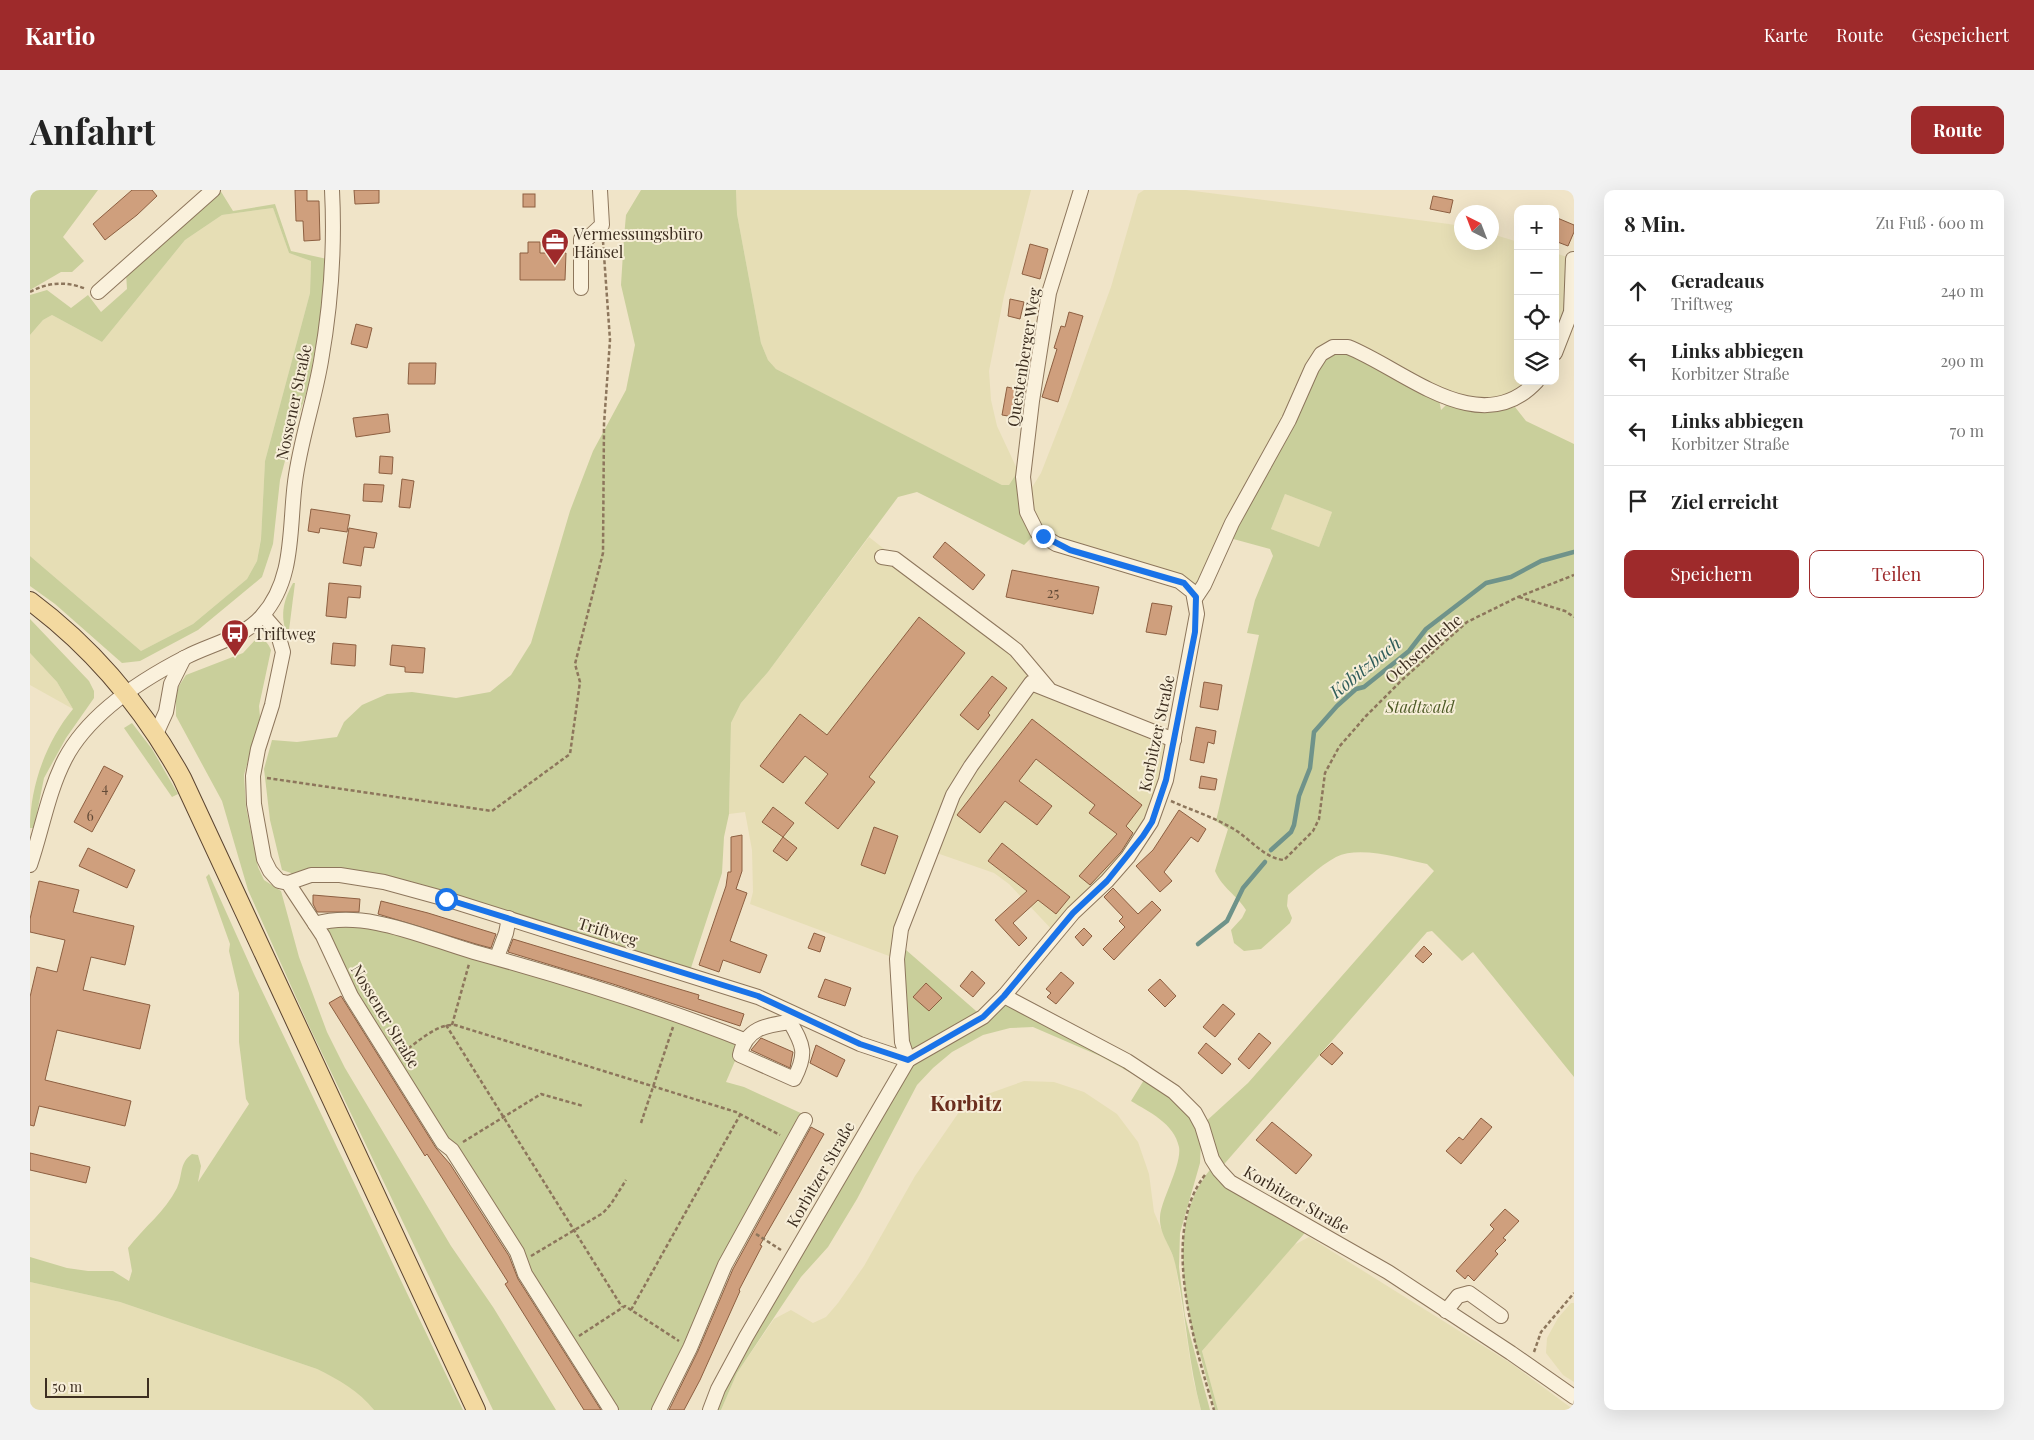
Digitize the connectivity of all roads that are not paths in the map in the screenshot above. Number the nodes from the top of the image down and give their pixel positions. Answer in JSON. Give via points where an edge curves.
{"nodes":[{"id":1,"x":213,"y":190,"type":"edge"},
{"id":2,"x":332,"y":190,"type":"edge"},
{"id":3,"x":600,"y":190,"type":"edge"},
{"id":4,"x":1081,"y":190,"type":"edge"},
{"id":5,"x":1572,"y":259,"type":"dead end"},
{"id":6,"x":581,"y":288,"type":"dead end"},
{"id":7,"x":98,"y":292,"type":"road end"},
{"id":8,"x":1559,"y":343,"type":"edge"},
{"id":9,"x":1533,"y":385,"type":"edge"},
{"id":10,"x":882,"y":557,"type":"dead end"},
{"id":11,"x":1196,"y":597,"type":"junction"},
{"id":12,"x":30,"y":601,"type":"edge"},
{"id":13,"x":263,"y":615,"type":"junction"},
{"id":14,"x":184,"y":658,"type":"junction"},
{"id":15,"x":1050,"y":690,"type":"junction"},
{"id":16,"x":127,"y":694,"type":"junction"},
{"id":17,"x":156,"y":734,"type":"junction"},
{"id":18,"x":1174,"y":740,"type":"junction"},
{"id":19,"x":34,"y":842,"type":"edge"},
{"id":20,"x":30,"y":866,"type":"edge"},
{"id":21,"x":288,"y":883,"type":"junction"},
{"id":22,"x":509,"y":918,"type":"junction"},
{"id":23,"x":315,"y":924,"type":"junction"},
{"id":24,"x":497,"y":957,"type":"junction"},
{"id":25,"x":1004,"y":996,"type":"junction"},
{"id":26,"x":792,"y":1017,"type":"junction"},
{"id":27,"x":744,"y":1040,"type":"junction"},
{"id":28,"x":908,"y":1060,"type":"junction"},
{"id":29,"x":804,"y":1120,"type":"dead end"},
{"id":30,"x":1446,"y":1311,"type":"junction"},
{"id":31,"x":1501,"y":1316,"type":"dead end"},
{"id":32,"x":1574,"y":1397,"type":"edge"},
{"id":33,"x":476,"y":1410,"type":"edge"},
{"id":34,"x":611,"y":1410,"type":"edge"},
{"id":35,"x":659,"y":1410,"type":"edge"},
{"id":36,"x":710,"y":1410,"type":"edge"}],
"edges":[{"from":1,"to":7,"type":"street"},
{"from":2,"to":13,"type":"street","name":"Nossener Straße","via":[[334,245],[321,360],[295,481],[287,565],[280,588]]},
{"from":3,"to":6,"type":"street","via":[[602,225],[588,238],[581,239]]},
{"from":4,"to":11,"type":"street","name":"Questenberger Weg","via":[[1049,293],[1023,477],[1027,512],[1037,532],[1056,544],[1179,581]]},
{"from":5,"to":8,"type":"street","via":[[1571,312]]},
{"from":9,"to":11,"type":"street","via":[[1509,402],[1486,406],[1438,394],[1348,347],[1333,347],[1321,354],[1290,420],[1232,523]]},
{"from":10,"to":15,"type":"street","via":[[895,559],[1016,650]]},
{"from":11,"to":18,"type":"street","name":"Korbitzer Straße","via":[[1195,632]]},
{"from":12,"to":16,"type":"main road","via":[[63,627]]},
{"from":13,"to":14,"type":"street","name":"Nossener Straße","via":[[248,629]]},
{"from":13,"to":21,"type":"street","name":"Nossener Straße","via":[[277,631],[283,652],[253,776],[254,804],[264,859],[270,871],[280,881]]},
{"from":14,"to":16,"type":"street","name":"Nossener Straße"},
{"from":14,"to":17,"type":"street","via":[[171,684],[166,712]]},
{"from":15,"to":18,"type":"street"},
{"from":15,"to":28,"type":"street","via":[[1031,683],[971,766],[953,795],[901,929],[898,943],[902,1042]]},
{"from":16,"to":17,"type":"main road"},
{"from":16,"to":19,"type":"street","name":"Nossener Straße","via":[[94,721],[66,759]]},
{"from":17,"to":33,"type":"main road","via":[[182,778]]},
{"from":18,"to":25,"type":"street","name":"Korbitzer Straße","via":[[1152,822],[1128,857],[1073,913]]},
{"from":19,"to":20,"type":"street","name":"Nossener Straße"},
{"from":21,"to":22,"type":"street","name":"Triftweg","via":[[311,875],[384,882]]},
{"from":21,"to":23,"type":"street","name":"Nossener Straße"},
{"from":22,"to":24,"type":"street"},
{"from":22,"to":26,"type":"street","name":"Triftweg","via":[[758,996]]},
{"from":23,"to":24,"type":"street","via":[[333,919],[373,924]]},
{"from":23,"to":34,"type":"street","name":"Nossener Straße","via":[[351,996],[443,1143],[452,1150]]},
{"from":24,"to":27,"type":"street","via":[[677,1014]]},
{"from":25,"to":28,"type":"street","name":"Korbitzer Straße","via":[[983,1017]]},
{"from":25,"to":30,"type":"street","name":"Korbitzer Straße","via":[[1127,1061],[1174,1092],[1195,1114],[1215,1164],[1230,1182],[1388,1272]]},
{"from":26,"to":27,"type":"street","via":[[761,1027]]},
{"from":26,"to":27,"type":"street","via":[[804,1052],[794,1079],[740,1055]]},
{"from":26,"to":28,"type":"street","name":"Triftweg"},
{"from":28,"to":36,"type":"street","name":"Korbitzer Straße","via":[[746,1338]]},
{"from":29,"to":35,"type":"street","via":[[744,1227]]},
{"from":30,"to":31,"type":"street","via":[[1458,1296],[1469,1293]]},
{"from":30,"to":32,"type":"street","name":"Korbitzer Straße"}]}
